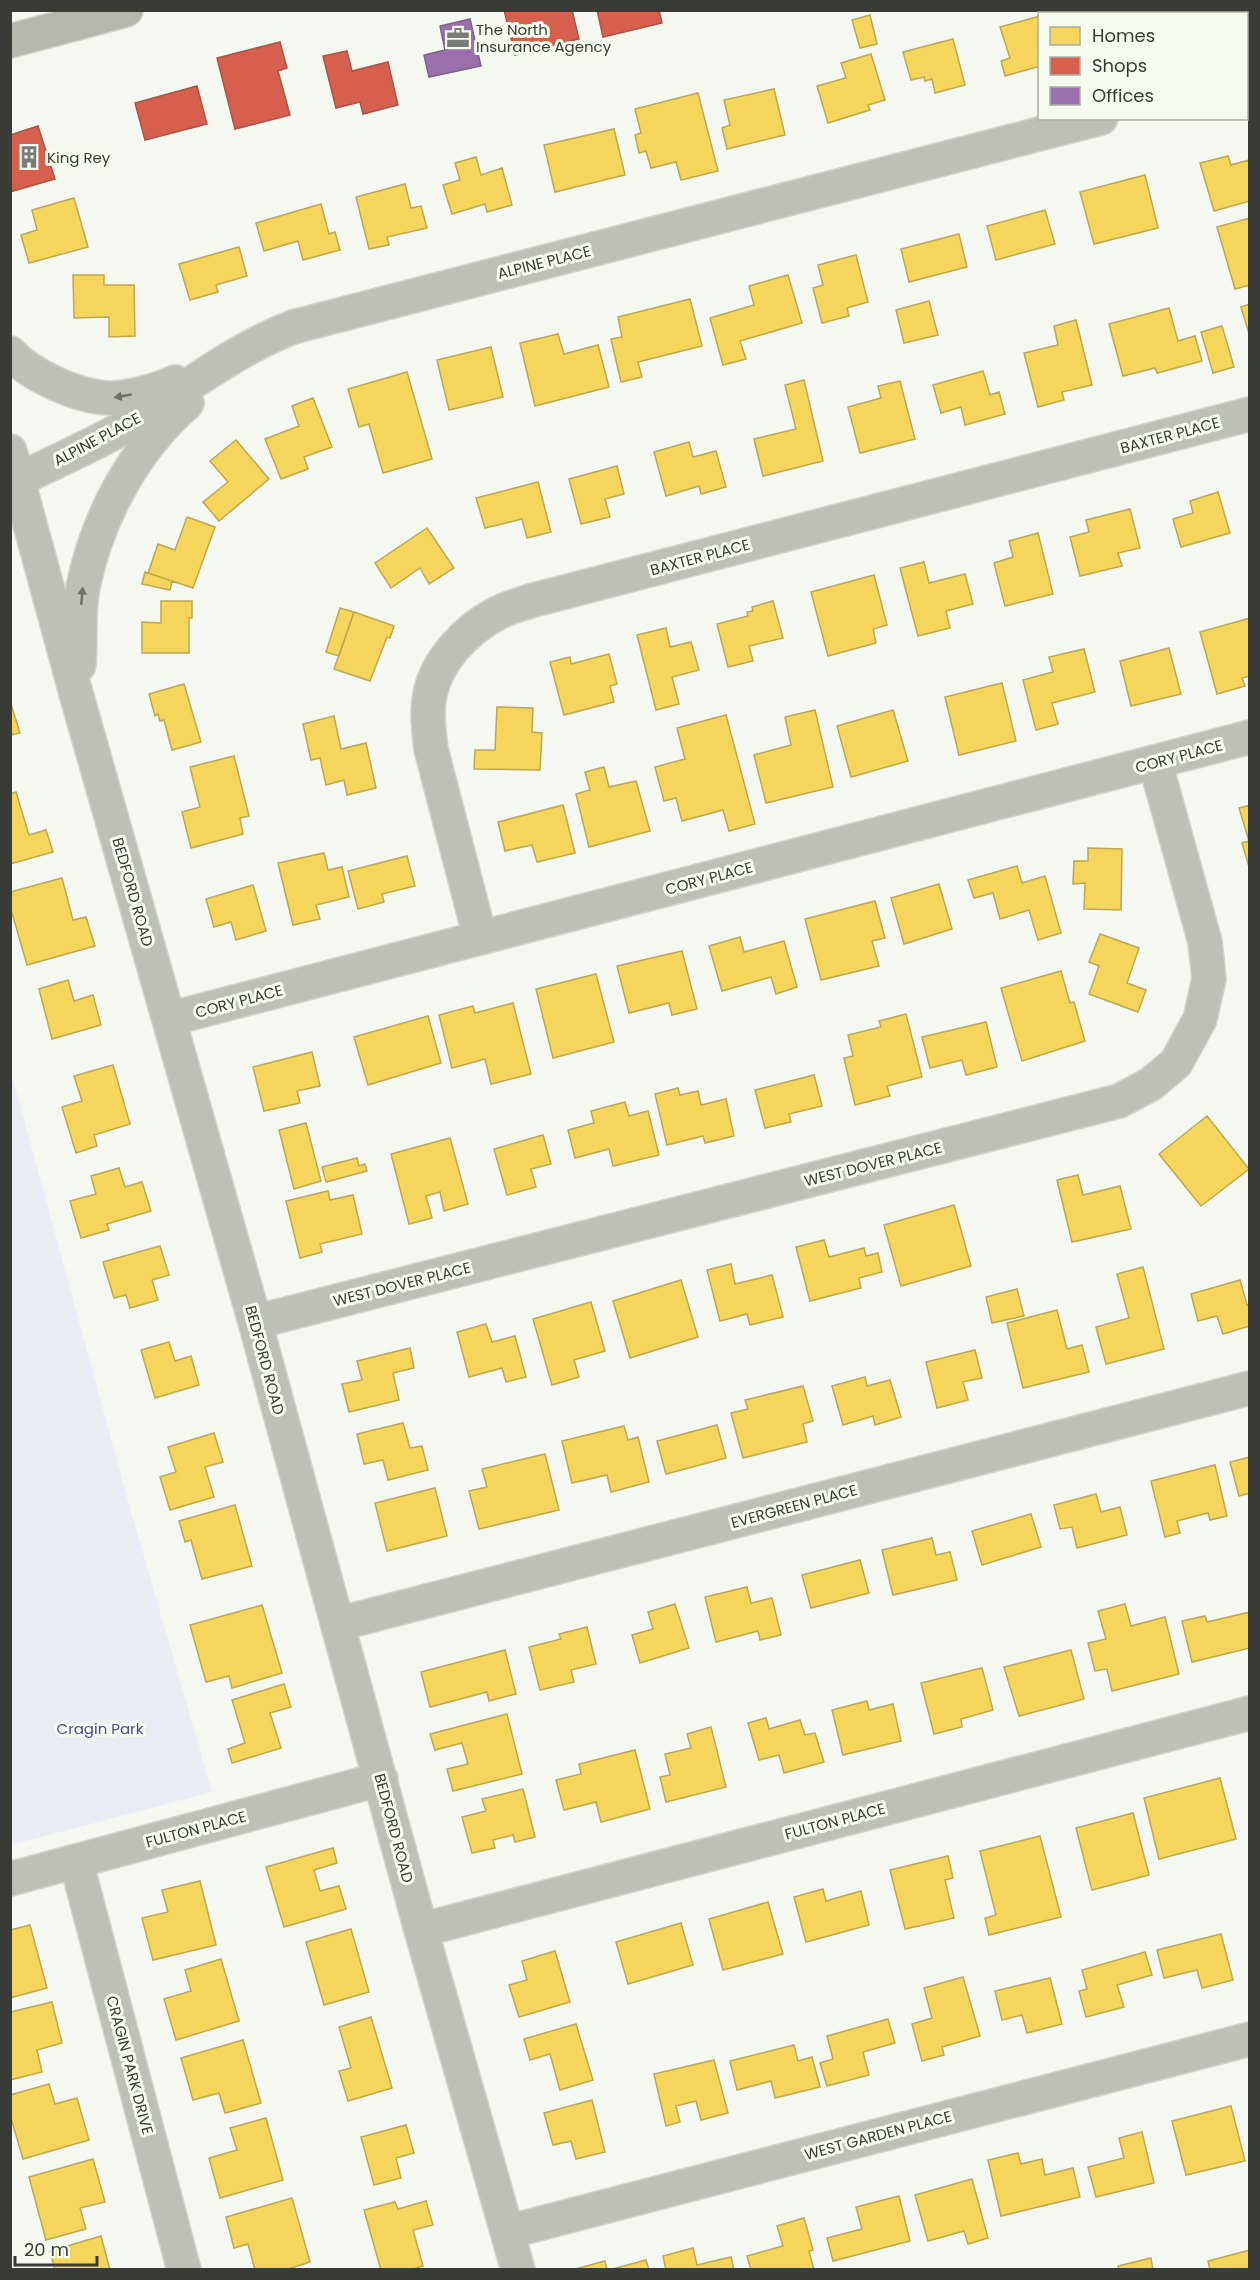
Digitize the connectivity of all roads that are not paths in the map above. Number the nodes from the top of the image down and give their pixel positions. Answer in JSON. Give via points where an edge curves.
{"nodes":[{"id":1,"x":126,"y":10,"type":"edge"},
{"id":2,"x":10,"y":41,"type":"edge"},
{"id":3,"x":1093,"y":120,"type":"edge"},
{"id":4,"x":10,"y":353,"type":"edge"},
{"id":5,"x":236,"y":354,"type":"junction"},
{"id":6,"x":1250,"y":414,"type":"edge"},
{"id":7,"x":14,"y":465,"type":"edge"},
{"id":8,"x":77,"y":697,"type":"junction"},
{"id":9,"x":1250,"y":737,"type":"edge"},
{"id":10,"x":1155,"y":762,"type":"junction"},
{"id":11,"x":480,"y":937,"type":"junction"},
{"id":12,"x":169,"y":1019,"type":"junction"},
{"id":13,"x":255,"y":1322,"type":"junction"},
{"id":14,"x":1250,"y":1388,"type":"edge"},
{"id":15,"x":338,"y":1624,"type":"junction"},
{"id":16,"x":1250,"y":1713,"type":"edge"},
{"id":17,"x":381,"y":1779,"type":"junction"},
{"id":18,"x":76,"y":1861,"type":"junction"},
{"id":19,"x":10,"y":1879,"type":"edge"},
{"id":20,"x":421,"y":1930,"type":"junction"},
{"id":21,"x":1250,"y":2039,"type":"edge"},
{"id":22,"x":507,"y":2232,"type":"junction"},
{"id":23,"x":184,"y":2270,"type":"edge"},
{"id":24,"x":518,"y":2270,"type":"edge"}],
"edges":[{"from":1,"to":2,"type":"main road"},
{"from":3,"to":5,"type":"street","name":"ALPINE PLACE","via":[[292,327]]},
{"from":5,"to":4,"type":"street","one_way":true,"via":[[160,389],[111,398],[75,391],[41,377]]},
{"from":5,"to":7,"type":"street","name":"ALPINE PLACE","via":[[124,427]]},
{"from":8,"to":5,"type":"street","one_way":true,"via":[[83,588],[105,520],[123,481],[169,418]]},
{"from":6,"to":11,"type":"street","name":"BAXTER PLACE","via":[[496,613],[471,631],[437,674],[430,695],[428,724],[431,749]]},
{"from":7,"to":8,"type":"street","name":"BEDFORD ROAD"},
{"from":8,"to":12,"type":"street","name":"BEDFORD ROAD"},
{"from":9,"to":10,"type":"street","name":"CORY PLACE"},
{"from":10,"to":11,"type":"street","name":"CORY PLACE"},
{"from":10,"to":13,"type":"street","name":"WEST DOVER PLACE","via":[[1205,942],[1209,979],[1200,1019],[1190,1039],[1176,1063],[1151,1084],[1119,1101]]},
{"from":11,"to":12,"type":"street","name":"CORY PLACE"},
{"from":12,"to":13,"type":"street","name":"BEDFORD ROAD"},
{"from":13,"to":15,"type":"street","name":"BEDFORD ROAD"},
{"from":14,"to":15,"type":"street","name":"EVERGREEN PLACE"},
{"from":15,"to":17,"type":"street","name":"BEDFORD ROAD"},
{"from":16,"to":20,"type":"street","name":"FULTON PLACE"},
{"from":17,"to":18,"type":"street","name":"FULTON PLACE"},
{"from":17,"to":20,"type":"street","name":"BEDFORD ROAD"},
{"from":18,"to":19,"type":"street","name":"FULTON PLACE"},
{"from":18,"to":23,"type":"street","name":"CRAGIN PARK DRIVE"},
{"from":20,"to":22,"type":"street","name":"BEDFORD ROAD"},
{"from":21,"to":22,"type":"street","name":"WEST GARDEN PLACE"},
{"from":22,"to":24,"type":"street","name":"BEDFORD ROAD"}]}
